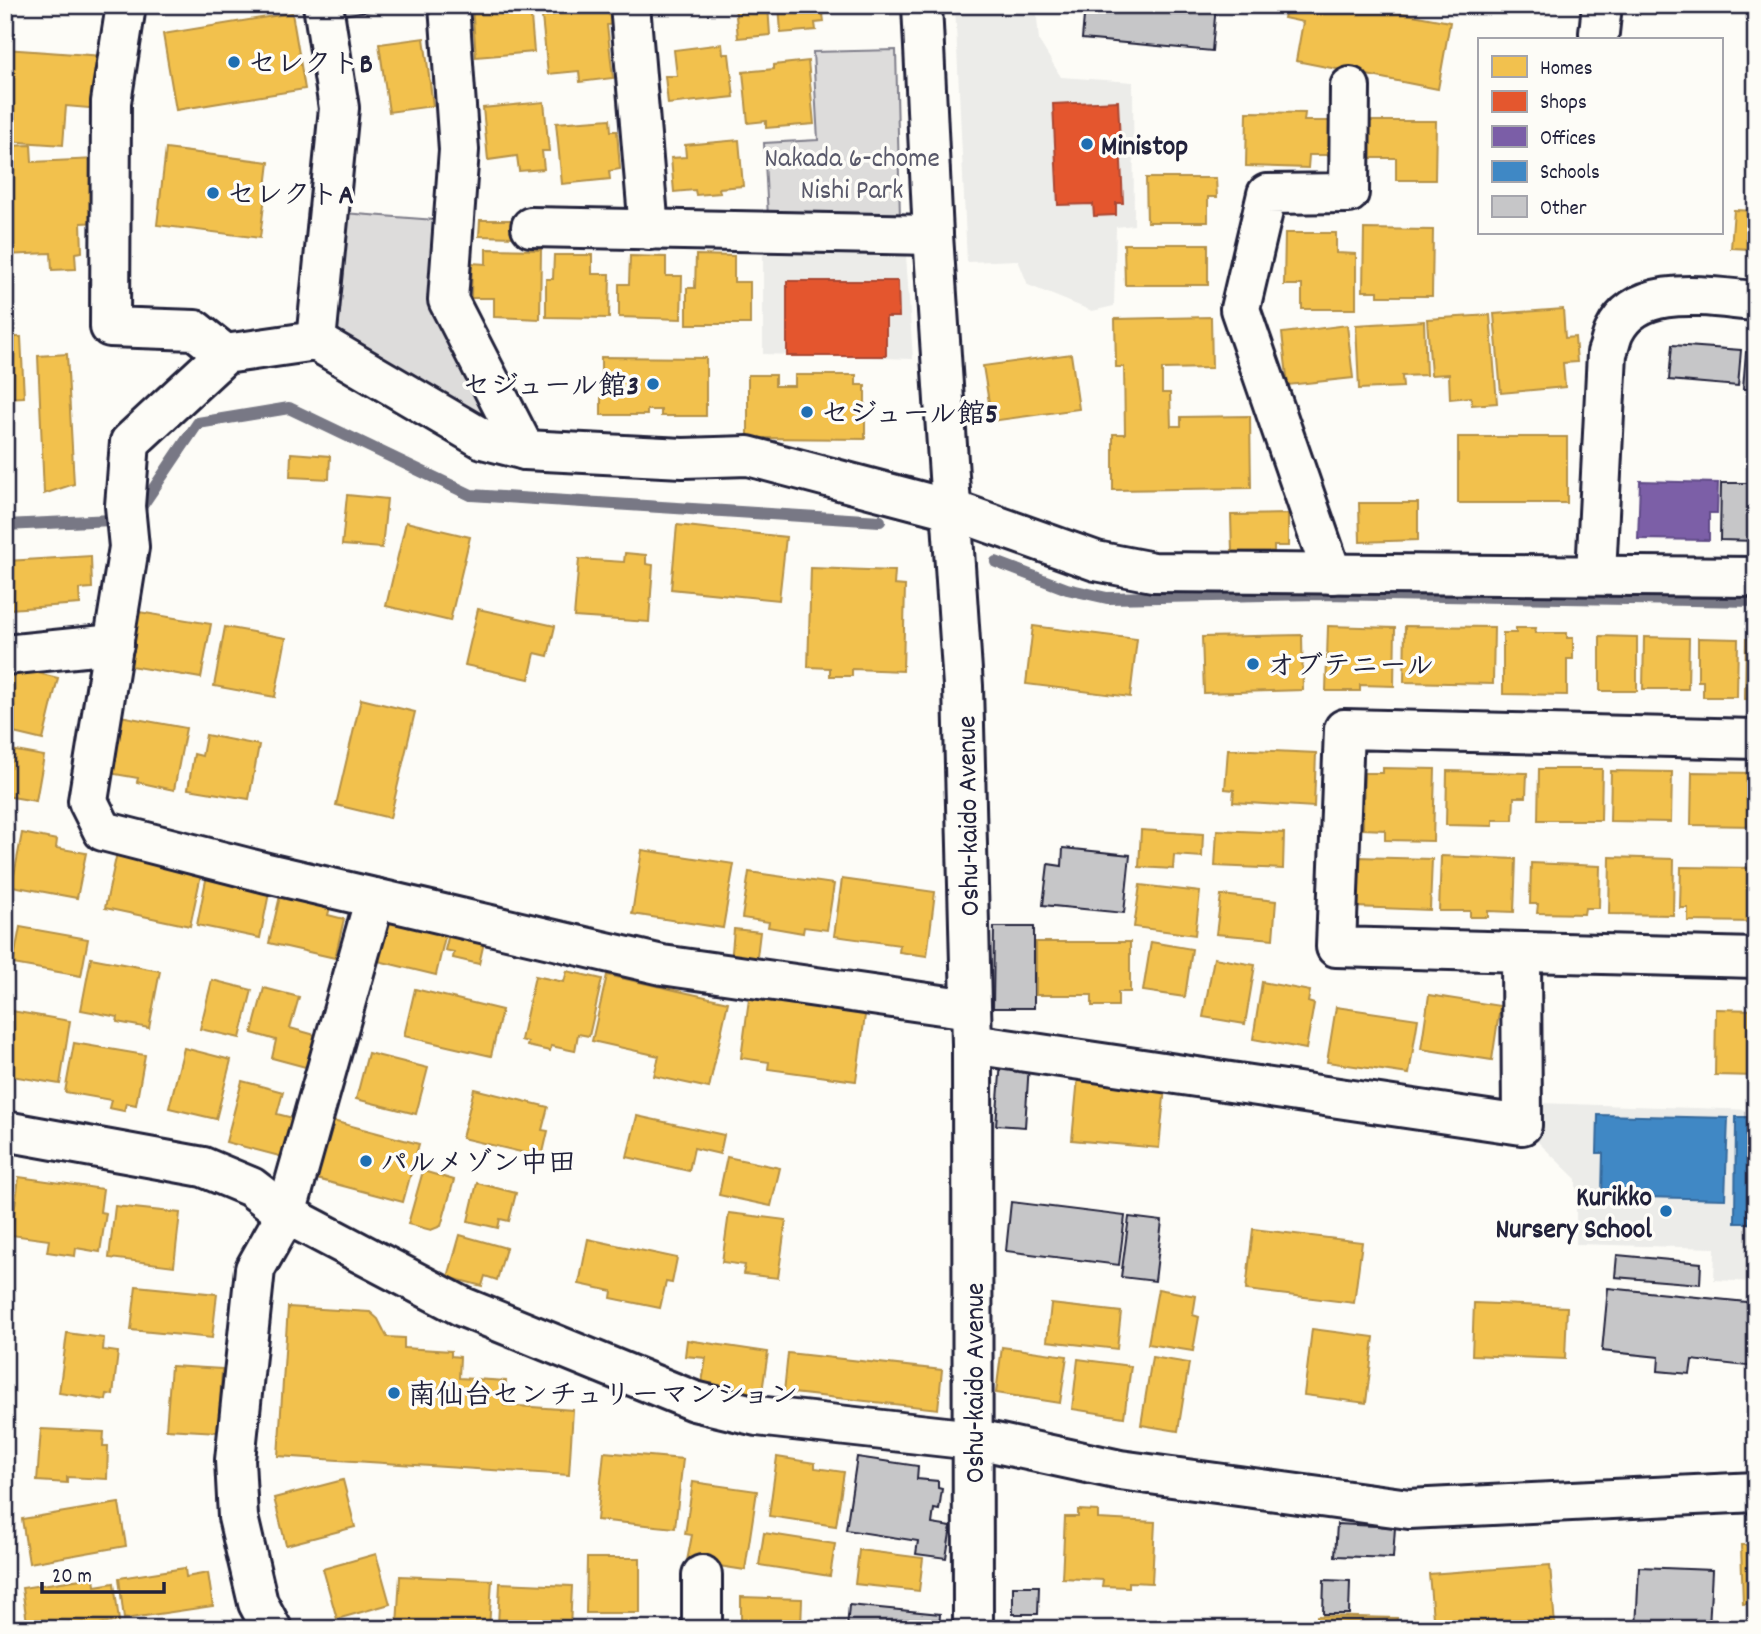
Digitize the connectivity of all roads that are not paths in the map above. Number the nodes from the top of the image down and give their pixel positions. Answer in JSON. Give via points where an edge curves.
{"nodes":[{"id":1,"x":124,"y":5,"type":"edge"},
{"id":2,"x":323,"y":5,"type":"edge"},
{"id":3,"x":449,"y":5,"type":"edge"},
{"id":4,"x":630,"y":5,"type":"edge"},
{"id":5,"x":922,"y":5,"type":"edge"},
{"id":6,"x":1350,"y":87,"type":"dead end"},
{"id":7,"x":531,"y":227,"type":"dead end"},
{"id":8,"x":649,"y":230,"type":"junction"},
{"id":9,"x":933,"y":236,"type":"junction"},
{"id":10,"x":1756,"y":301,"type":"edge"},
{"id":11,"x":316,"y":341,"type":"junction"},
{"id":12,"x":225,"y":354,"type":"junction"},
{"id":13,"x":525,"y":450,"type":"junction"},
{"id":14,"x":953,"y":509,"type":"junction"},
{"id":15,"x":1332,"y":574,"type":"junction"},
{"id":16,"x":1596,"y":574,"type":"junction"},
{"id":17,"x":1756,"y":577,"type":"edge"},
{"id":18,"x":114,"y":644,"type":"junction"},
{"id":19,"x":5,"y":655,"type":"edge"},
{"id":20,"x":1756,"y":739,"type":"edge"},
{"id":21,"x":375,"y":898,"type":"junction"},
{"id":22,"x":1521,"y":954,"type":"junction"},
{"id":23,"x":1756,"y":958,"type":"edge"},
{"id":24,"x":971,"y":1026,"type":"junction"},
{"id":25,"x":5,"y":1131,"type":"edge"},
{"id":26,"x":286,"y":1214,"type":"junction"},
{"id":27,"x":972,"y":1440,"type":"junction"},
{"id":28,"x":1756,"y":1492,"type":"edge"},
{"id":29,"x":702,"y":1575,"type":"dead end"},
{"id":30,"x":272,"y":1629,"type":"edge"},
{"id":31,"x":702,"y":1629,"type":"edge"},
{"id":32,"x":973,"y":1629,"type":"edge"}],
"edges":[{"from":1,"to":12,"type":"street","via":[[111,102],[110,327],[195,330]]},
{"from":2,"to":11,"type":"street","via":[[339,108]]},
{"from":3,"to":13,"type":"street","via":[[459,150],[449,300]]},
{"from":4,"to":8,"type":"street"},
{"from":5,"to":9,"type":"street","name":"Oshu-kaido Avenue"},
{"from":6,"to":15,"type":"street","via":[[1349,193],[1267,194],[1240,309]]},
{"from":7,"to":8,"type":"street"},
{"from":8,"to":9,"type":"street"},
{"from":9,"to":14,"type":"street","name":"Oshu-kaido Avenue"},
{"from":10,"to":16,"type":"street","via":[[1680,296],[1650,300],[1614,330],[1607,353]]},
{"from":11,"to":12,"type":"street"},
{"from":11,"to":13,"type":"street","via":[[483,439]]},
{"from":12,"to":18,"type":"street","via":[[130,442],[125,506],[129,547]]},
{"from":13,"to":14,"type":"street","via":[[682,458],[748,456]]},
{"from":14,"to":15,"type":"street","via":[[1096,561],[1153,572]]},
{"from":14,"to":24,"type":"street","name":"Oshu-kaido Avenue","via":[[964,686]]},
{"from":15,"to":16,"type":"street"},
{"from":16,"to":17,"type":"street"},
{"from":18,"to":19,"type":"street"},
{"from":18,"to":21,"type":"street","via":[[88,801],[103,831]]},
{"from":20,"to":22,"type":"street","via":[[1344,729],[1336,947]]},
{"from":21,"to":24,"type":"street","via":[[662,965]]},
{"from":21,"to":26,"type":"street"},
{"from":22,"to":23,"type":"street"},
{"from":22,"to":24,"type":"street","via":[[1522,1125]]},
{"from":24,"to":27,"type":"street","name":"Oshu-kaido Avenue"},
{"from":25,"to":26,"type":"street","via":[[203,1167],[250,1187]]},
{"from":26,"to":27,"type":"street","via":[[463,1307],[694,1401],[757,1416]]},
{"from":26,"to":30,"type":"street","via":[[255,1269],[235,1460],[238,1517],[258,1603]]},
{"from":27,"to":28,"type":"street","via":[[1120,1470],[1409,1508]]},
{"from":27,"to":32,"type":"street","name":"Oshu-kaido Avenue"},
{"from":29,"to":31,"type":"street"}]}
